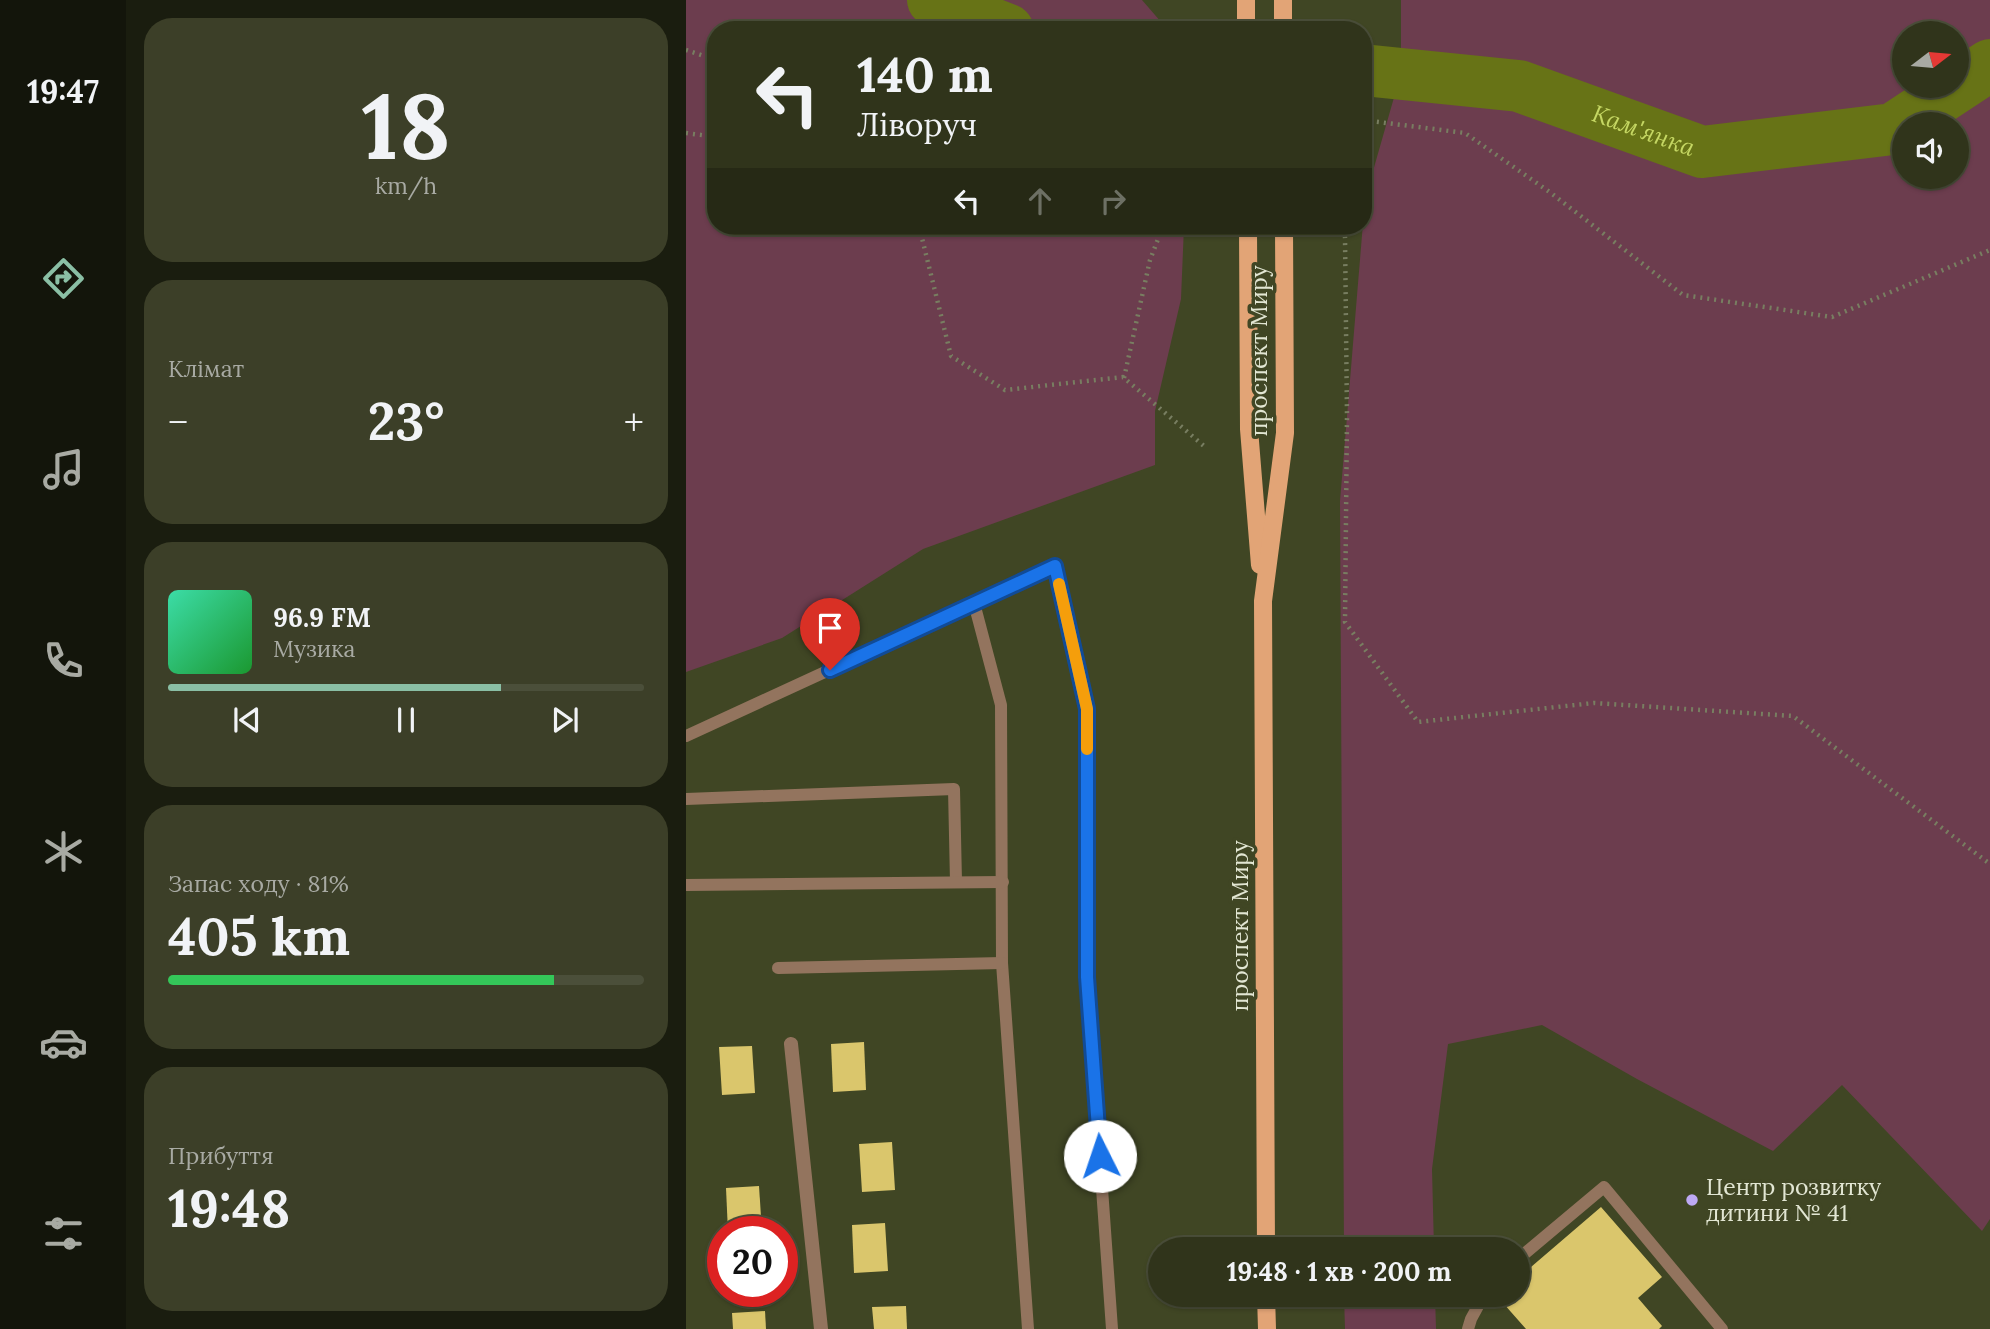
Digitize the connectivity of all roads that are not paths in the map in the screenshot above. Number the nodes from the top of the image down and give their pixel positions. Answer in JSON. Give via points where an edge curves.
{"nodes":[{"id":1,"x":1246,"y":0,"type":"edge"},
{"id":2,"x":1283,"y":0,"type":"edge"},
{"id":3,"x":1247,"y":21,"type":"edge"},
{"id":4,"x":1283,"y":21,"type":"edge"},
{"id":5,"x":1248,"y":235,"type":"edge"},
{"id":6,"x":1284,"y":235,"type":"edge"},
{"id":7,"x":1263,"y":601,"type":"junction"},
{"id":8,"x":974,"y":603,"type":"junction"},
{"id":9,"x":686,"y":736,"type":"edge"},
{"id":10,"x":686,"y":799,"type":"edge"},
{"id":11,"x":956,"y":882,"type":"junction"},
{"id":12,"x":1003,"y":882,"type":"junction"},
{"id":13,"x":686,"y":885,"type":"edge"},
{"id":14,"x":1002,"y":963,"type":"junction"},
{"id":15,"x":778,"y":968,"type":"dead end"},
{"id":16,"x":791,"y":1044,"type":"dead end"},
{"id":17,"x":1266,"y":1237,"type":"edge"},
{"id":18,"x":1530,"y":1249,"type":"edge"},
{"id":19,"x":1266,"y":1307,"type":"edge"},
{"id":20,"x":1478,"y":1307,"type":"edge"},
{"id":21,"x":821,"y":1329,"type":"edge"},
{"id":22,"x":1028,"y":1329,"type":"edge"},
{"id":23,"x":1112,"y":1329,"type":"edge"},
{"id":24,"x":1267,"y":1329,"type":"edge"},
{"id":25,"x":1468,"y":1329,"type":"edge"},
{"id":26,"x":1722,"y":1329,"type":"edge"}],
"edges":[{"from":1,"to":3,"type":"main road"},
{"from":2,"to":4,"type":"main road"},
{"from":5,"to":7,"type":"main road","name":"проспект Миру","via":[[1249,429]]},
{"from":6,"to":7,"type":"main road","name":"проспект Миру","via":[[1285,433]]},
{"from":7,"to":17,"type":"main road","name":"проспект Миру"},
{"from":8,"to":9,"type":"lane"},
{"from":8,"to":12,"type":"lane","via":[[1001,705]]},
{"from":8,"to":23,"type":"lane","via":[[1055,566],[1087,709],[1087,977]]},
{"from":10,"to":11,"type":"lane","via":[[954,789]]},
{"from":11,"to":12,"type":"lane"},
{"from":11,"to":13,"type":"lane"},
{"from":12,"to":14,"type":"lane"},
{"from":14,"to":15,"type":"lane"},
{"from":14,"to":22,"type":"lane"},
{"from":16,"to":21,"type":"street"},
{"from":18,"to":26,"type":"lane","via":[[1604,1186]]},
{"from":19,"to":24,"type":"main road"},
{"from":20,"to":25,"type":"lane"}]}
